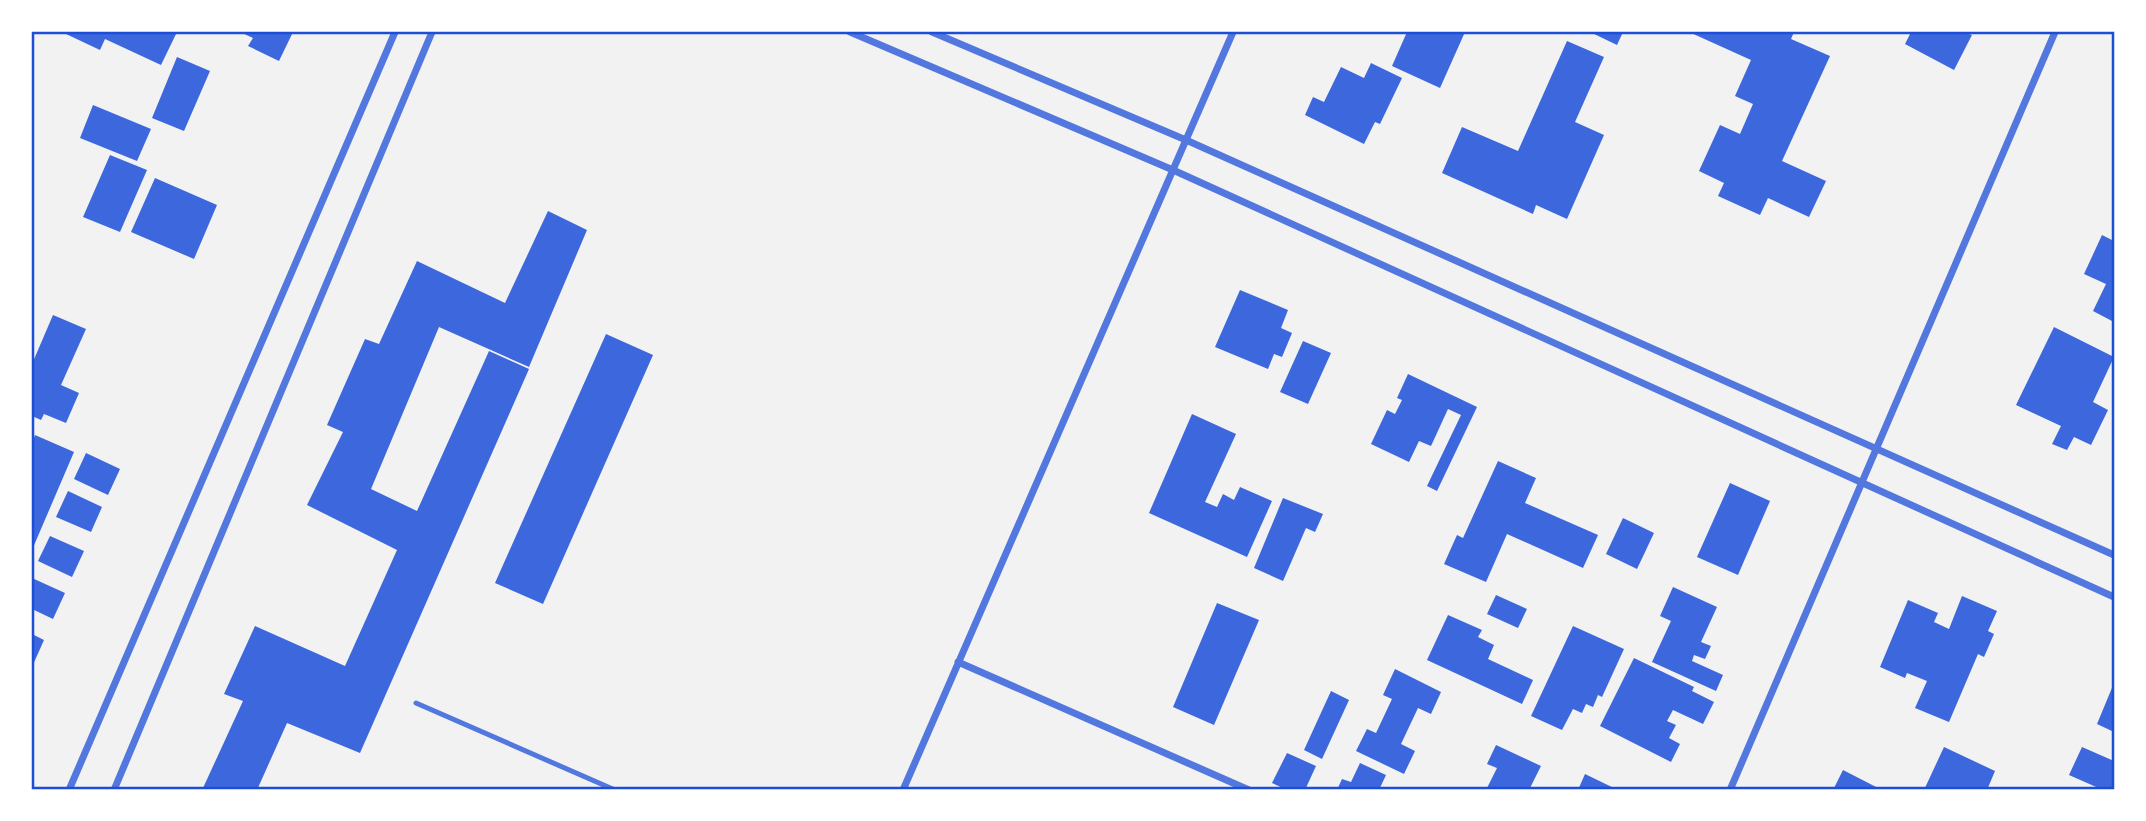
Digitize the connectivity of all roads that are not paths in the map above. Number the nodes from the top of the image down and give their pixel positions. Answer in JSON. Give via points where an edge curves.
{"nodes":[{"id":1,"x":396,"y":32,"type":"edge"},
{"id":2,"x":432,"y":32,"type":"edge"},
{"id":3,"x":850,"y":32,"type":"edge"},
{"id":4,"x":932,"y":32,"type":"edge"},
{"id":5,"x":1233,"y":32,"type":"edge"},
{"id":6,"x":2054,"y":32,"type":"edge"},
{"id":7,"x":1186,"y":141,"type":"junction"},
{"id":8,"x":1173,"y":170,"type":"junction"},
{"id":9,"x":1876,"y":449,"type":"junction"},
{"id":10,"x":1861,"y":483,"type":"junction"},
{"id":11,"x":2115,"y":555,"type":"edge"},
{"id":12,"x":2115,"y":597,"type":"edge"},
{"id":13,"x":958,"y":662,"type":"junction"},
{"id":14,"x":416,"y":703,"type":"dead end"},
{"id":15,"x":69,"y":789,"type":"edge"},
{"id":16,"x":114,"y":789,"type":"edge"},
{"id":17,"x":615,"y":789,"type":"edge"},
{"id":18,"x":903,"y":789,"type":"edge"},
{"id":19,"x":1249,"y":789,"type":"edge"},
{"id":20,"x":1730,"y":789,"type":"edge"}],
"edges":[{"from":1,"to":15,"type":"street"},
{"from":2,"to":16,"type":"street"},
{"from":3,"to":8,"type":"street"},
{"from":4,"to":7,"type":"street"},
{"from":5,"to":7,"type":"street"},
{"from":6,"to":9,"type":"street"},
{"from":7,"to":8,"type":"street"},
{"from":7,"to":9,"type":"street"},
{"from":8,"to":10,"type":"street"},
{"from":8,"to":13,"type":"street"},
{"from":9,"to":10,"type":"street"},
{"from":9,"to":11,"type":"street"},
{"from":10,"to":12,"type":"street"},
{"from":10,"to":20,"type":"street"},
{"from":13,"to":18,"type":"street"},
{"from":13,"to":19,"type":"street"},
{"from":14,"to":17,"type":"lane"}]}
